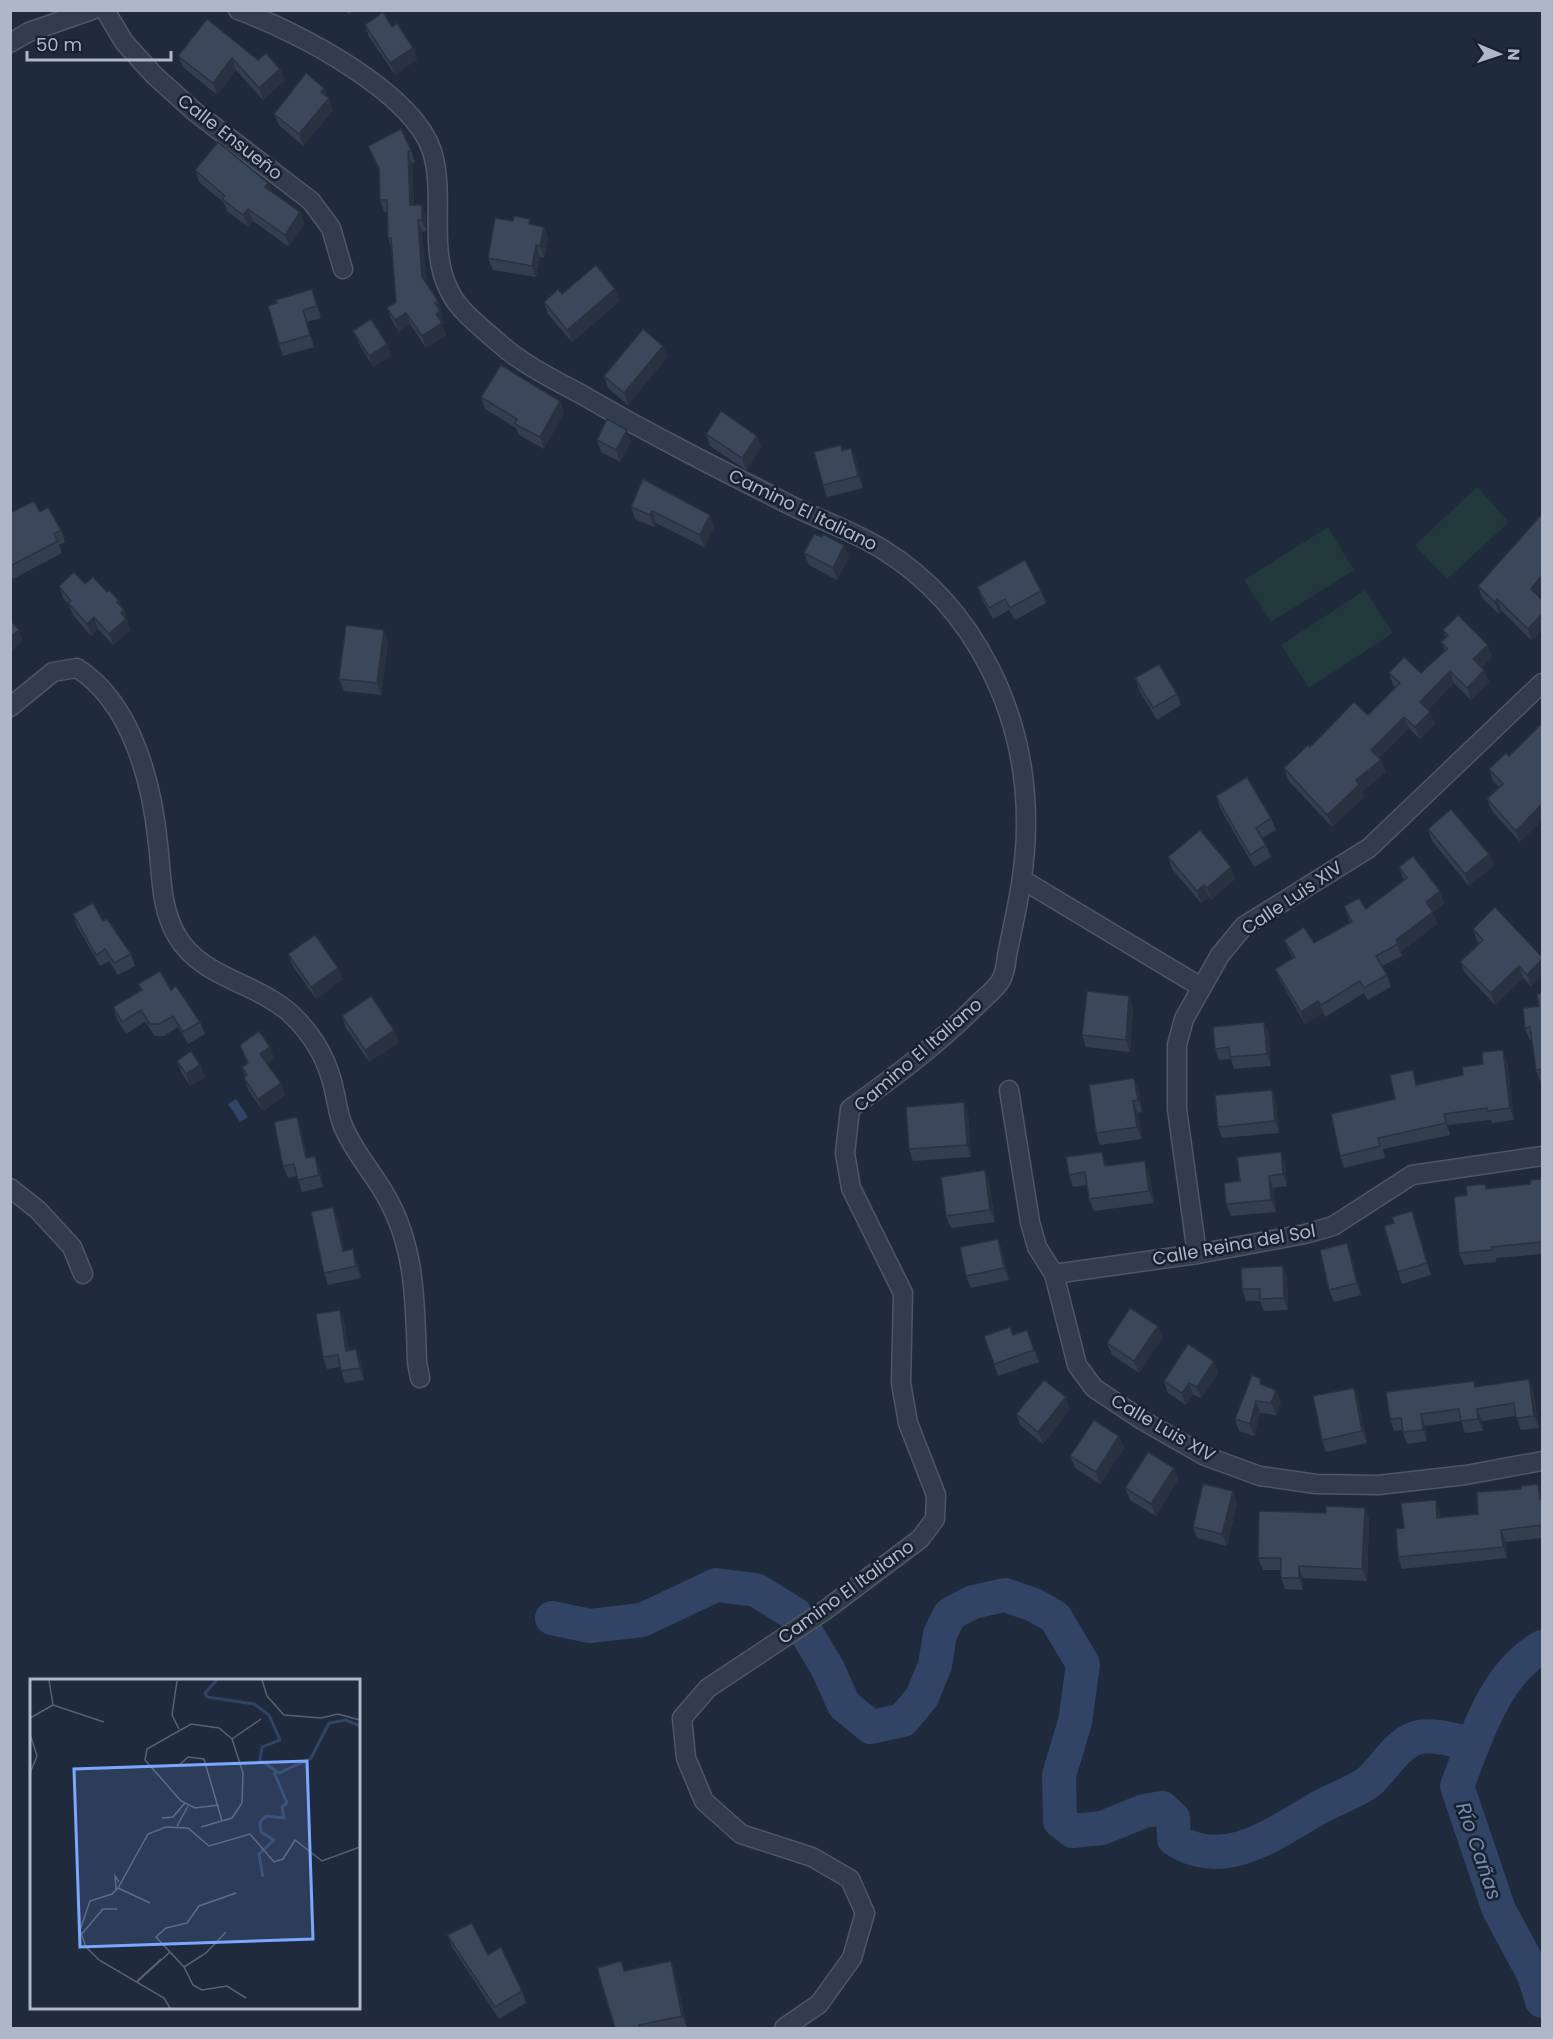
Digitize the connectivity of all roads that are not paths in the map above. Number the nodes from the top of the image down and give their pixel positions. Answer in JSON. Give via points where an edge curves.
{"nodes":[{"id":1,"x":92,"y":10,"type":"edge"},
{"id":2,"x":105,"y":10,"type":"edge"},
{"id":3,"x":238,"y":10,"type":"edge"},
{"id":4,"x":10,"y":43,"type":"edge"},
{"id":5,"x":343,"y":269,"type":"dead end"},
{"id":6,"x":1542,"y":684,"type":"edge"},
{"id":7,"x":10,"y":707,"type":"edge"},
{"id":8,"x":1023,"y":880,"type":"junction"},
{"id":9,"x":1201,"y":987,"type":"junction"},
{"id":10,"x":1009,"y":1090,"type":"dead end"},
{"id":11,"x":1542,"y":1156,"type":"edge"},
{"id":12,"x":10,"y":1188,"type":"edge"},
{"id":13,"x":1197,"y":1254,"type":"junction"},
{"id":14,"x":83,"y":1274,"type":"dead end"},
{"id":15,"x":1054,"y":1274,"type":"junction"},
{"id":16,"x":420,"y":1378,"type":"dead end"},
{"id":17,"x":1542,"y":1461,"type":"edge"},
{"id":18,"x":784,"y":2028,"type":"edge"}],
"edges":[{"from":1,"to":4,"type":"street","via":[[29,32]]},
{"from":2,"to":5,"type":"street","name":"Calle Ensueño","via":[[124,42],[154,75],[195,112],[312,201],[331,228]]},
{"from":3,"to":8,"type":"street","name":"Camino El Italiano","via":[[272,24],[358,73],[409,112],[422,129],[435,165],[438,248],[444,279],[451,296],[502,346],[656,436],[862,537],[903,564],[939,595],[976,639],[1011,723],[1024,784]]},
{"from":6,"to":9,"type":"street","name":"Calle Luis XIV","via":[[1369,848],[1244,926]]},
{"from":7,"to":16,"type":"street","via":[[53,672],[77,668],[90,676],[115,707],[140,758],[151,794],[163,901],[178,938],[201,963],[282,1005],[311,1036],[331,1078],[343,1126],[397,1218],[412,1267]]},
{"from":8,"to":9,"type":"street"},
{"from":8,"to":18,"type":"street","name":"Camino El Italiano","via":[[1002,980],[921,1056],[850,1109],[845,1154],[851,1188],[903,1293],[901,1383],[908,1423],[936,1495],[935,1519],[920,1539],[824,1611],[708,1688],[682,1718],[686,1758],[704,1801],[741,1834],[812,1857],[850,1879],[865,1913],[852,1958],[819,2004]]},
{"from":9,"to":13,"type":"street","name":"Calle Luis XIV","via":[[1184,1019],[1177,1045],[1176,1083]]},
{"from":10,"to":15,"type":"street","name":"Calle Luis XIV","via":[[1030,1222],[1037,1247]]},
{"from":11,"to":13,"type":"street","name":"Calle Reina del Sol","via":[[1412,1175],[1333,1226]]},
{"from":12,"to":14,"type":"street","via":[[38,1210],[72,1247]]},
{"from":13,"to":15,"type":"street","name":"Calle Reina del Sol"},
{"from":15,"to":17,"type":"street","name":"Calle Luis XIV","via":[[1077,1365],[1094,1388],[1205,1456],[1260,1476],[1316,1484],[1368,1485]]}]}
